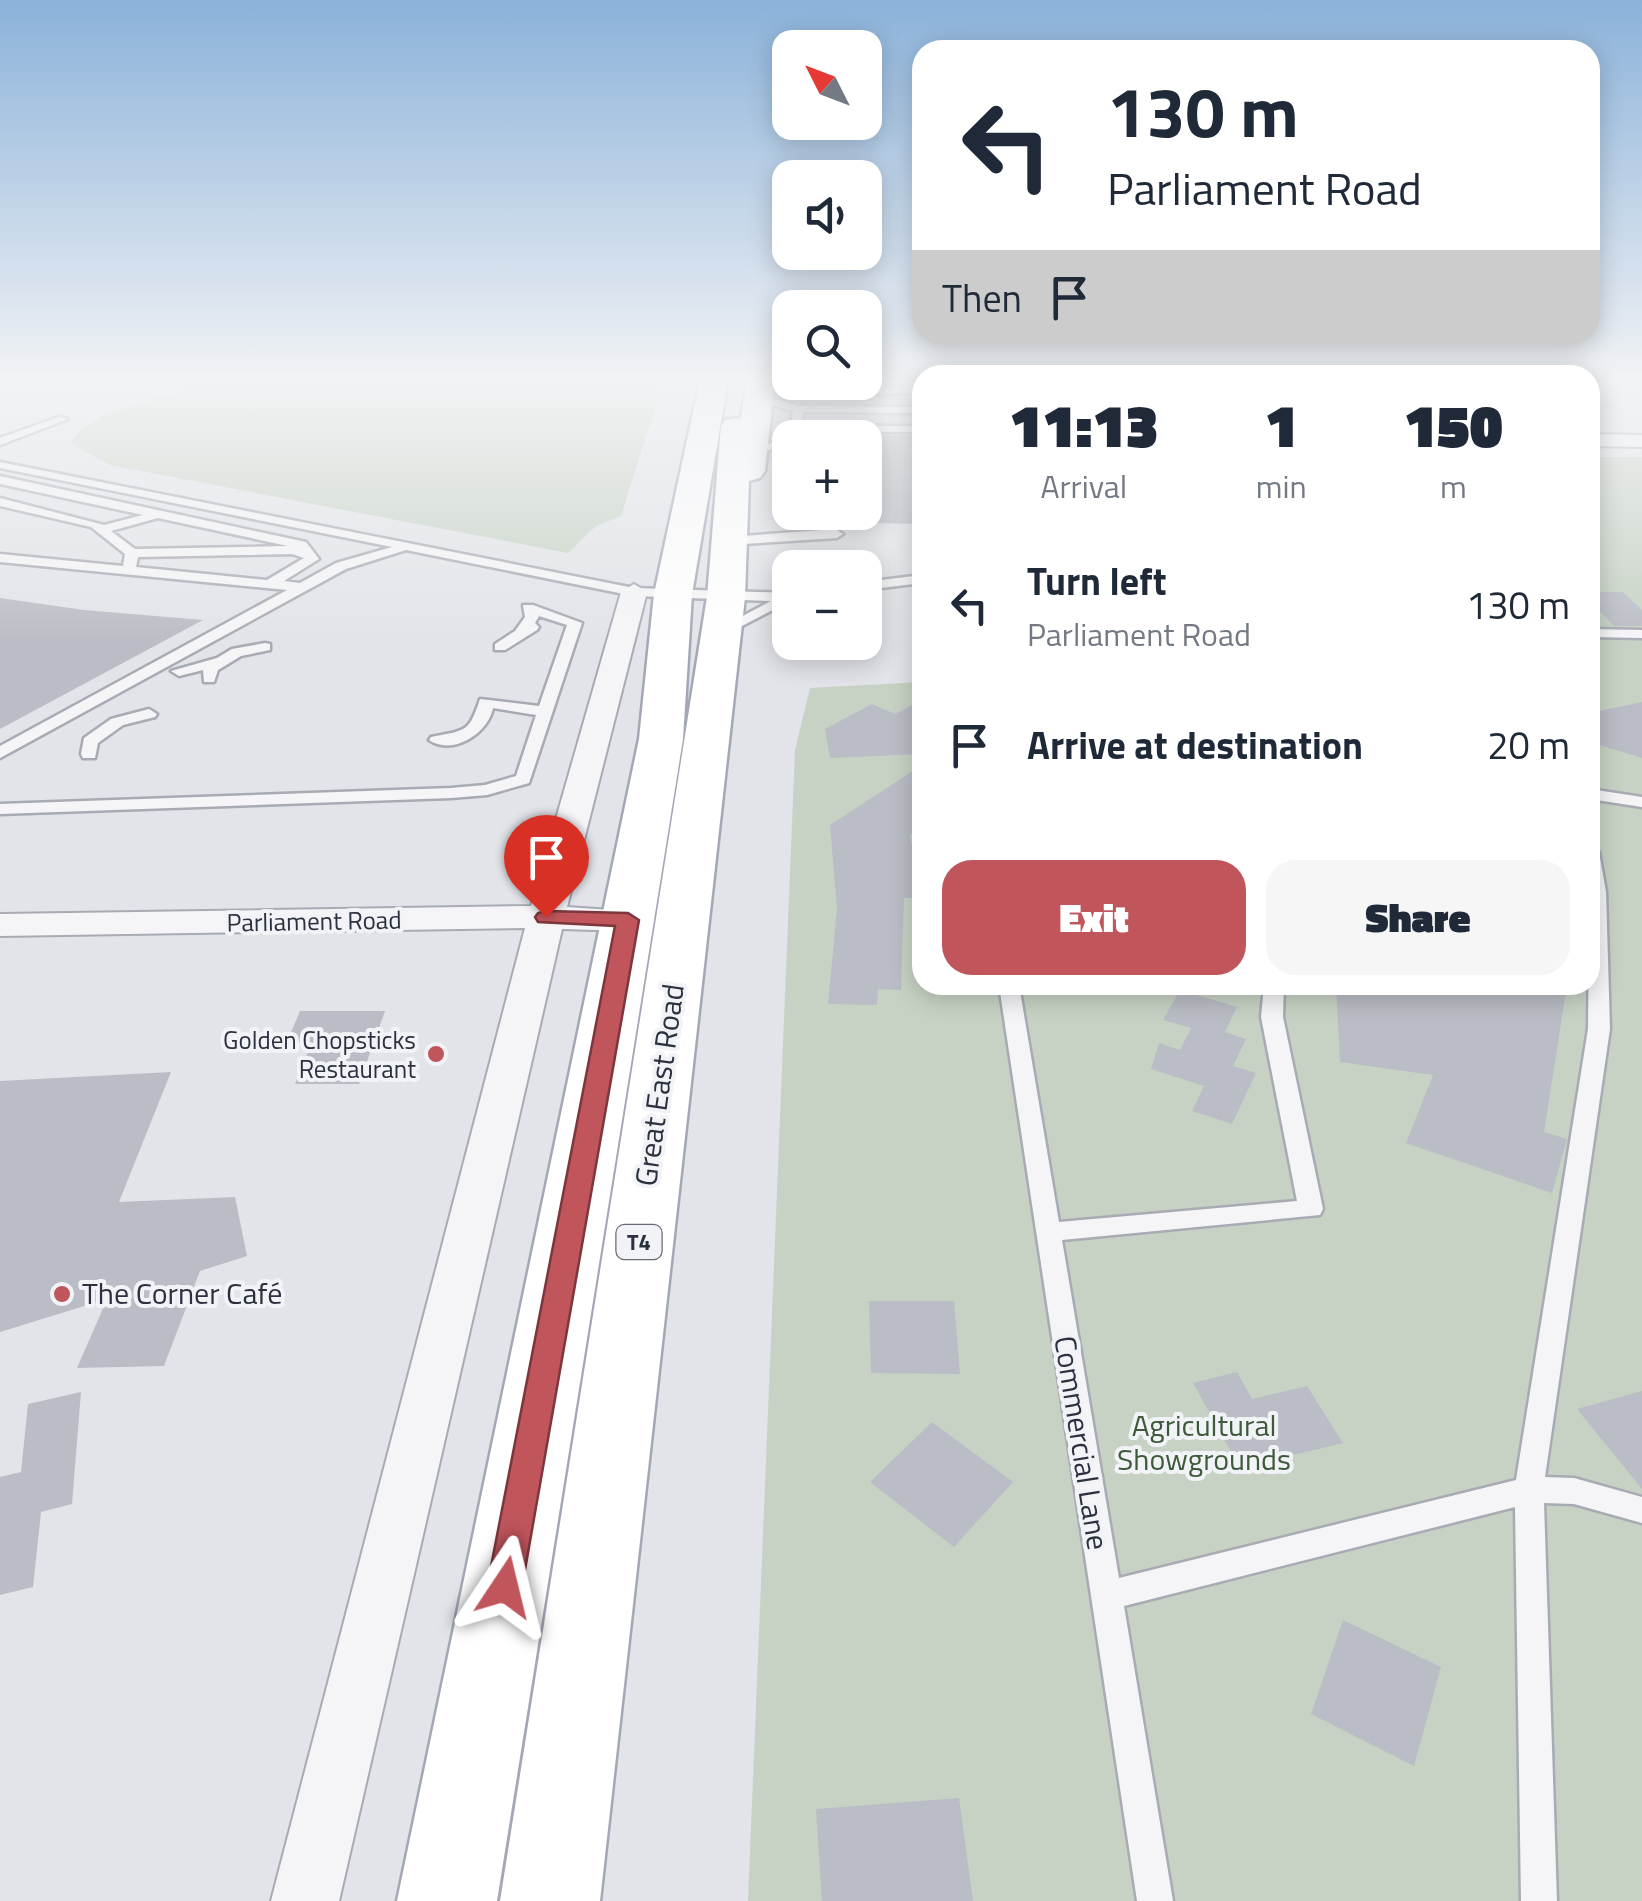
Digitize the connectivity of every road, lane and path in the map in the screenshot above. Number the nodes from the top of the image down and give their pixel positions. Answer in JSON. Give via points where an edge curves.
{"nodes":[{"id":1,"x":18,"y":469,"type":"edge"},
{"id":2,"x":84,"y":469,"type":"edge"},
{"id":3,"x":680,"y":469,"type":"edge"},
{"id":4,"x":715,"y":469,"type":"edge"},
{"id":5,"x":737,"y":469,"type":"edge"},
{"id":6,"x":750,"y":469,"type":"edge"},
{"id":7,"x":0,"y":480,"type":"edge"},
{"id":8,"x":0,"y":502,"type":"edge"},
{"id":9,"x":162,"y":514,"type":"junction"},
{"id":10,"x":103,"y":529,"type":"junction"},
{"id":11,"x":838,"y":534,"type":"dead end"},
{"id":12,"x":412,"y":548,"type":"junction"},
{"id":13,"x":307,"y":552,"type":"junction"},
{"id":14,"x":132,"y":553,"type":"junction"},
{"id":15,"x":0,"y":558,"type":"edge"},
{"id":16,"x":130,"y":572,"type":"junction"},
{"id":17,"x":716,"y":579,"type":"edge"},
{"id":18,"x":912,"y":580,"type":"edge"},
{"id":19,"x":268,"y":584,"type":"junction"},
{"id":20,"x":882,"y":584,"type":"edge"},
{"id":21,"x":301,"y":587,"type":"junction"},
{"id":22,"x":912,"y":591,"type":"edge"},
{"id":23,"x":882,"y":595,"type":"edge"},
{"id":24,"x":1600,"y":633,"type":"edge"},
{"id":25,"x":1642,"y":634,"type":"edge"},
{"id":26,"x":265,"y":647,"type":"dead end"},
{"id":27,"x":500,"y":647,"type":"dead end"},
{"id":28,"x":217,"y":662,"type":"junction"},
{"id":29,"x":157,"y":665,"type":"junction"},
{"id":30,"x":209,"y":679,"type":"dead end"},
{"id":31,"x":545,"y":712,"type":"junction"},
{"id":32,"x":149,"y":714,"type":"dead end"},
{"id":33,"x":438,"y":740,"type":"dead end"},
{"id":34,"x":0,"y":753,"type":"edge"},
{"id":35,"x":89,"y":754,"type":"dead end"},
{"id":36,"x":0,"y":794,"type":"edge"},
{"id":37,"x":1600,"y":796,"type":"edge"},
{"id":38,"x":1642,"y":802,"type":"edge"},
{"id":39,"x":50,"y":807,"type":"junction"},
{"id":40,"x":0,"y":809,"type":"edge"},
{"id":41,"x":546,"y":917,"type":"junction"},
{"id":42,"x":628,"y":920,"type":"junction"},
{"id":43,"x":0,"y":926,"type":"edge"},
{"id":44,"x":1011,"y":995,"type":"edge"},
{"id":45,"x":1273,"y":995,"type":"edge"},
{"id":46,"x":1598,"y":995,"type":"edge"},
{"id":47,"x":1048,"y":1232,"type":"junction"},
{"id":48,"x":1528,"y":1490,"type":"junction"},
{"id":49,"x":1642,"y":1510,"type":"edge"},
{"id":50,"x":1105,"y":1596,"type":"junction"},
{"id":51,"x":304,"y":1901,"type":"edge"},
{"id":52,"x":447,"y":1901,"type":"edge"},
{"id":53,"x":550,"y":1901,"type":"edge"},
{"id":54,"x":1155,"y":1901,"type":"edge"},
{"id":55,"x":1539,"y":1901,"type":"edge"}],
"edges":[{"from":1,"to":12,"type":"lane"},
{"from":2,"to":17,"type":"lane"},
{"from":3,"to":17,"type":"main road","name":"Great East Road","number":"T4","via":[[678,526]]},
{"from":4,"to":17,"type":"main road","name":"Great East Road","number":"T4"},
{"from":5,"to":17,"type":"main road","name":"Great East Road","number":"T4"},
{"from":6,"to":17,"type":"main road","name":"Great East Road","number":"T4"},
{"from":7,"to":9,"type":"lane"},
{"from":8,"to":10,"type":"lane"},
{"from":9,"to":10,"type":"lane"},
{"from":9,"to":13,"type":"lane"},
{"from":10,"to":14,"type":"lane"},
{"from":11,"to":17,"type":"lane","via":[[798,534]]},
{"from":12,"to":17,"type":"lane"},
{"from":12,"to":21,"type":"lane","via":[[378,552]]},
{"from":13,"to":14,"type":"lane"},
{"from":13,"to":19,"type":"lane","via":[[312,559]]},
{"from":14,"to":16,"type":"lane"},
{"from":15,"to":16,"type":"lane"},
{"from":16,"to":19,"type":"lane"},
{"from":17,"to":41,"type":"street"},
{"from":17,"to":42,"type":"main road","name":"Great East Road","number":"T4","via":[[660,740]]},
{"from":17,"to":53,"type":"main road","name":"Great East Road","number":"T4"},
{"from":18,"to":20,"type":"lane"},
{"from":19,"to":21,"type":"lane"},
{"from":21,"to":29,"type":"lane"},
{"from":22,"to":23,"type":"lane"},
{"from":24,"to":25,"type":"lane"},
{"from":26,"to":28,"type":"lane"},
{"from":27,"to":31,"type":"lane","via":[[522,630],[552,626],[571,636]]},
{"from":28,"to":29,"type":"lane","via":[[185,672]]},
{"from":28,"to":30,"type":"lane"},
{"from":29,"to":34,"type":"lane"},
{"from":31,"to":33,"type":"lane","via":[[486,702],[476,731]]},
{"from":31,"to":39,"type":"lane","via":[[523,778],[488,790]]},
{"from":32,"to":35,"type":"lane","via":[[104,728],[90,742]]},
{"from":36,"to":39,"type":"lane"},
{"from":37,"to":38,"type":"lane"},
{"from":39,"to":40,"type":"lane"},
{"from":41,"to":42,"type":"street","name":"Parliament Road"},
{"from":41,"to":43,"type":"street","name":"Parliament Road"},
{"from":41,"to":51,"type":"street"},
{"from":42,"to":52,"type":"main road","name":"Great East Road","number":"T4"},
{"from":44,"to":47,"type":"lane","name":"Commercial Lane"},
{"from":45,"to":47,"type":"lane","via":[[1272,1017],[1311,1210]]},
{"from":46,"to":48,"type":"lane","via":[[1599,1029]]},
{"from":47,"to":50,"type":"lane","name":"Commercial Lane"},
{"from":48,"to":49,"type":"lane","via":[[1574,1491]]},
{"from":48,"to":50,"type":"lane"},
{"from":48,"to":55,"type":"lane"},
{"from":50,"to":54,"type":"lane","name":"Commercial Lane"}]}
